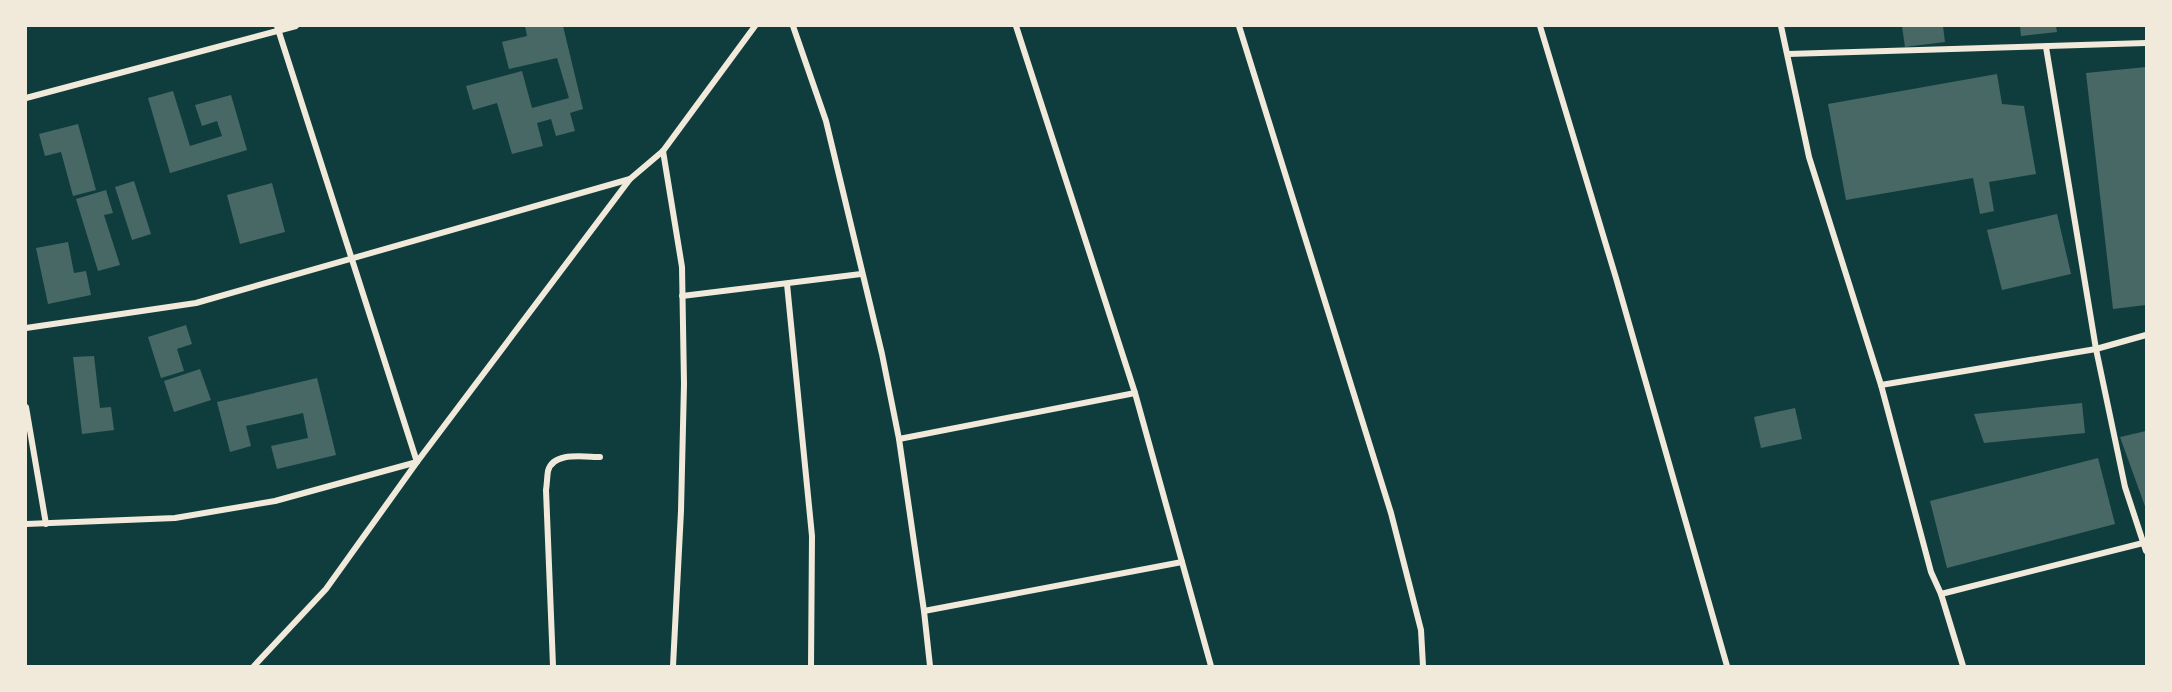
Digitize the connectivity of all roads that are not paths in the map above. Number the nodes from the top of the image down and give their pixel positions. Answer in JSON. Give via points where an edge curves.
{"nodes":[{"id":1,"x":296,"y":26,"type":"edge"},
{"id":2,"x":756,"y":26,"type":"edge"},
{"id":3,"x":793,"y":26,"type":"edge"},
{"id":4,"x":1016,"y":26,"type":"edge"},
{"id":5,"x":1239,"y":26,"type":"edge"},
{"id":6,"x":1540,"y":26,"type":"edge"},
{"id":7,"x":1781,"y":26,"type":"edge"},
{"id":8,"x":278,"y":28,"type":"edge"},
{"id":9,"x":2146,"y":43,"type":"edge"},
{"id":10,"x":2046,"y":47,"type":"junction"},
{"id":11,"x":1788,"y":54,"type":"junction"},
{"id":12,"x":26,"y":98,"type":"edge"},
{"id":13,"x":663,"y":151,"type":"junction"},
{"id":14,"x":630,"y":179,"type":"junction"},
{"id":15,"x":351,"y":258,"type":"junction"},
{"id":16,"x":861,"y":274,"type":"junction"},
{"id":17,"x":787,"y":285,"type":"junction"},
{"id":18,"x":682,"y":296,"type":"junction"},
{"id":19,"x":26,"y":328,"type":"edge"},
{"id":20,"x":2146,"y":335,"type":"edge"},
{"id":21,"x":2096,"y":349,"type":"junction"},
{"id":22,"x":1881,"y":385,"type":"junction"},
{"id":23,"x":1135,"y":393,"type":"junction"},
{"id":24,"x":26,"y":407,"type":"edge"},
{"id":25,"x":899,"y":439,"type":"junction"},
{"id":26,"x":600,"y":457,"type":"dead end"},
{"id":27,"x":417,"y":462,"type":"junction"},
{"id":28,"x":26,"y":524,"type":"edge"},
{"id":29,"x":46,"y":524,"type":"junction"},
{"id":30,"x":2143,"y":543,"type":"junction"},
{"id":31,"x":2146,"y":551,"type":"edge"},
{"id":32,"x":1182,"y":562,"type":"junction"},
{"id":33,"x":1941,"y":594,"type":"junction"},
{"id":34,"x":924,"y":611,"type":"junction"},
{"id":35,"x":254,"y":666,"type":"edge"},
{"id":36,"x":553,"y":666,"type":"edge"},
{"id":37,"x":673,"y":666,"type":"edge"},
{"id":38,"x":811,"y":666,"type":"edge"},
{"id":39,"x":930,"y":666,"type":"edge"},
{"id":40,"x":1211,"y":666,"type":"edge"},
{"id":41,"x":1423,"y":666,"type":"edge"},
{"id":42,"x":1727,"y":666,"type":"edge"},
{"id":43,"x":1963,"y":666,"type":"edge"}],
"edges":[{"from":1,"to":8,"type":"street"},
{"from":2,"to":13,"type":"street"},
{"from":3,"to":16,"type":"street","via":[[826,121]]},
{"from":4,"to":23,"type":"street"},
{"from":5,"to":41,"type":"street","via":[[1391,513],[1421,630]]},
{"from":6,"to":42,"type":"street"},
{"from":7,"to":11,"type":"street"},
{"from":8,"to":12,"type":"street"},
{"from":8,"to":15,"type":"street"},
{"from":9,"to":10,"type":"street"},
{"from":10,"to":11,"type":"street"},
{"from":10,"to":21,"type":"street"},
{"from":11,"to":22,"type":"street","via":[[1809,157]]},
{"from":13,"to":14,"type":"street"},
{"from":13,"to":18,"type":"street","via":[[682,267]]},
{"from":14,"to":15,"type":"street"},
{"from":14,"to":27,"type":"street"},
{"from":15,"to":19,"type":"street","via":[[196,303]]},
{"from":15,"to":27,"type":"street"},
{"from":16,"to":17,"type":"street"},
{"from":16,"to":25,"type":"street"},
{"from":17,"to":18,"type":"street"},
{"from":17,"to":38,"type":"street","via":[[812,536]]},
{"from":18,"to":37,"type":"street","via":[[682,442]]},
{"from":20,"to":21,"type":"street"},
{"from":21,"to":22,"type":"street"},
{"from":21,"to":30,"type":"street","via":[[2125,487]]},
{"from":22,"to":33,"type":"street","via":[[1931,572]]},
{"from":23,"to":25,"type":"street"},
{"from":23,"to":32,"type":"street"},
{"from":24,"to":29,"type":"street"},
{"from":25,"to":34,"type":"street"},
{"from":26,"to":36,"type":"street","via":[[556,459],[549,468],[546,490]]},
{"from":27,"to":29,"type":"street","via":[[275,501],[186,516]]},
{"from":27,"to":35,"type":"street","via":[[326,589]]},
{"from":28,"to":29,"type":"street"},
{"from":30,"to":31,"type":"street"},
{"from":30,"to":33,"type":"street"},
{"from":32,"to":34,"type":"street"},
{"from":32,"to":40,"type":"street"},
{"from":33,"to":43,"type":"street"},
{"from":34,"to":39,"type":"street"}]}
